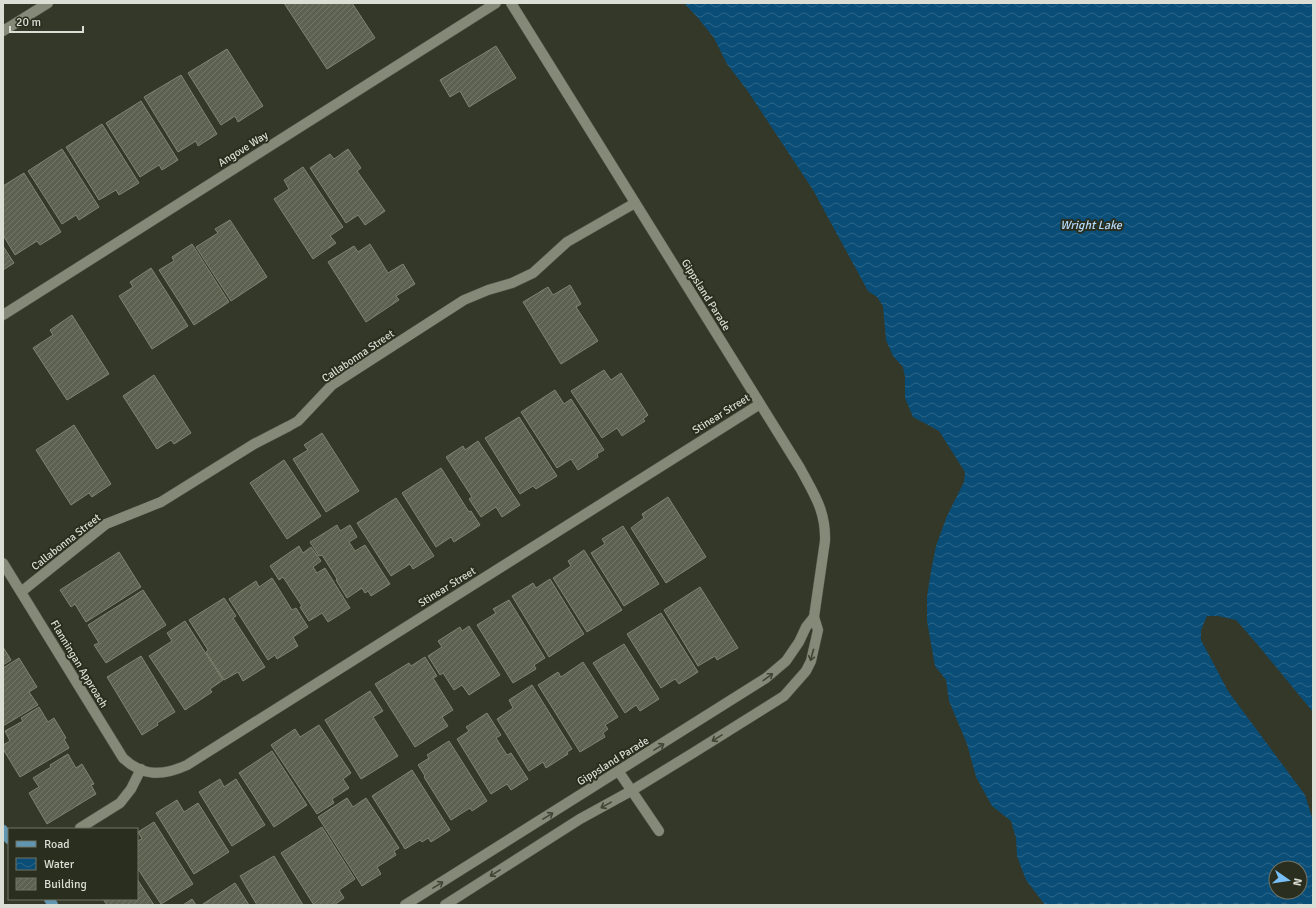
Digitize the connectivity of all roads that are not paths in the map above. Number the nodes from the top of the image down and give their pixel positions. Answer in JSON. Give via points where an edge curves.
{"nodes":[{"id":1,"x":48,"y":3,"type":"edge"},
{"id":2,"x":496,"y":3,"type":"edge"},
{"id":3,"x":511,"y":3,"type":"edge"},
{"id":4,"x":3,"y":31,"type":"edge"},
{"id":5,"x":635,"y":203,"type":"junction"},
{"id":6,"x":3,"y":315,"type":"edge"},
{"id":7,"x":760,"y":404,"type":"junction"},
{"id":8,"x":3,"y":563,"type":"edge"},
{"id":9,"x":21,"y":592,"type":"junction"},
{"id":10,"x":814,"y":617,"type":"junction"},
{"id":11,"x":141,"y":769,"type":"junction"},
{"id":12,"x":619,"y":772,"type":"junction"},
{"id":13,"x":631,"y":791,"type":"junction"},
{"id":14,"x":80,"y":828,"type":"edge"},
{"id":15,"x":659,"y":831,"type":"dead end"},
{"id":16,"x":405,"y":905,"type":"edge"},
{"id":17,"x":445,"y":905,"type":"edge"}],
"edges":[{"from":1,"to":4,"type":"street"},
{"from":2,"to":6,"type":"street","name":"Angove Way"},
{"from":3,"to":5,"type":"street","name":"Gippsland Parade"},
{"from":5,"to":7,"type":"street","name":"Gippsland Parade"},
{"from":5,"to":9,"type":"street","name":"Callabonna Street","via":[[567,242],[533,273],[464,300],[332,385],[298,421],[254,444],[161,502],[106,524]]},
{"from":7,"to":10,"type":"street","name":"Gippsland Parade","via":[[800,468],[823,514],[825,532]]},
{"from":7,"to":11,"type":"street","name":"Stinear Street","via":[[187,765],[161,773]]},
{"from":8,"to":9,"type":"street","name":"Flanningan Approach"},
{"from":9,"to":11,"type":"street","name":"Flanningan Approach","via":[[123,758]]},
{"from":12,"to":10,"type":"street","name":"Gippsland Parade","one_way":true,"via":[[777,670],[794,652],[806,626]]},
{"from":10,"to":13,"type":"street","name":"Gippsland Parade","one_way":true,"via":[[818,630],[811,660],[784,696]]},
{"from":11,"to":14,"type":"street","via":[[131,789],[120,803]]},
{"from":12,"to":13,"type":"street"},
{"from":16,"to":12,"type":"street","name":"Gippsland Parade","one_way":true},
{"from":13,"to":15,"type":"street"},
{"from":13,"to":17,"type":"street","name":"Gippsland Parade","one_way":true,"via":[[580,819]]}]}
